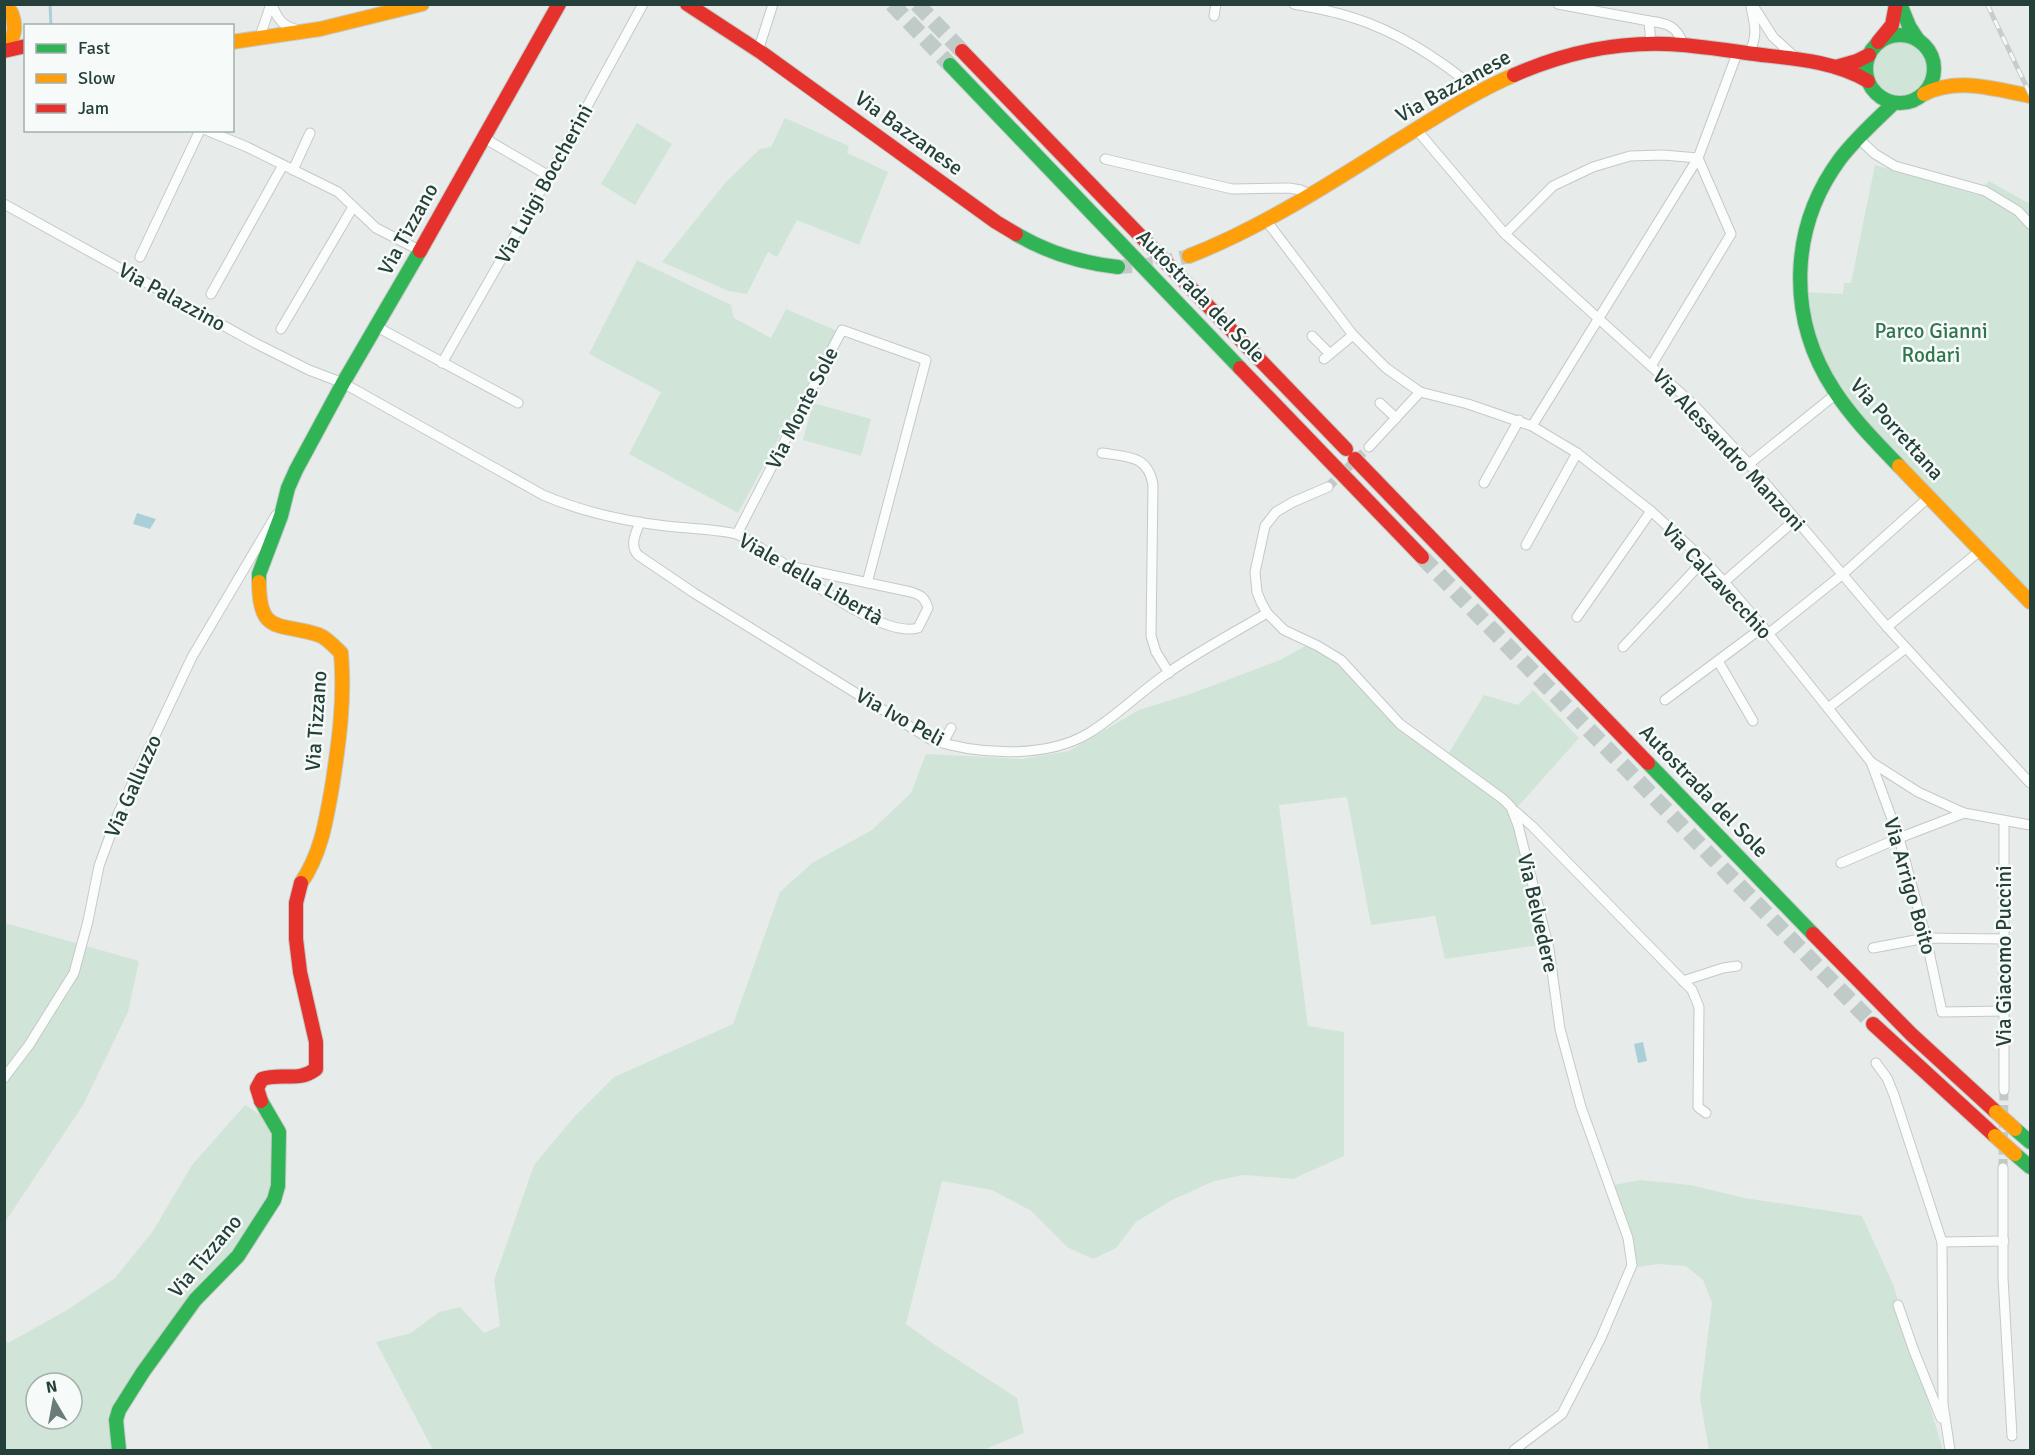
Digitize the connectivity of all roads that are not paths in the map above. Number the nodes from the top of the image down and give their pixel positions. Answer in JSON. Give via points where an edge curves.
{"nodes":[{"id":1,"x":422,"y":4,"type":"edge"},
{"id":2,"x":559,"y":4,"type":"edge"},
{"id":3,"x":643,"y":4,"type":"edge"},
{"id":4,"x":687,"y":4,"type":"edge"},
{"id":5,"x":773,"y":4,"type":"edge"},
{"id":6,"x":1216,"y":4,"type":"edge"},
{"id":7,"x":1294,"y":4,"type":"edge"},
{"id":8,"x":1558,"y":4,"type":"edge"},
{"id":9,"x":1751,"y":4,"type":"edge"},
{"id":10,"x":1898,"y":4,"type":"edge"},
{"id":11,"x":272,"y":7,"type":"edge"},
{"id":12,"x":1580,"y":7,"type":"edge"},
{"id":13,"x":8,"y":8,"type":"edge"},
{"id":14,"x":1214,"y":16,"type":"dead end"},
{"id":15,"x":1649,"y":21,"type":"junction"},
{"id":16,"x":24,"y":27,"type":"edge"},
{"id":17,"x":307,"y":31,"type":"junction"},
{"id":18,"x":275,"y":37,"type":"junction"},
{"id":19,"x":259,"y":39,"type":"junction"},
{"id":20,"x":1918,"y":40,"type":"junction"},
{"id":21,"x":234,"y":42,"type":"edge"},
{"id":22,"x":1878,"y":42,"type":"junction"},
{"id":23,"x":1651,"y":44,"type":"junction"},
{"id":24,"x":1683,"y":45,"type":"junction"},
{"id":25,"x":24,"y":46,"type":"edge"},
{"id":26,"x":4,"y":51,"type":"edge"},
{"id":27,"x":758,"y":51,"type":"junction"},
{"id":28,"x":962,"y":51,"type":"tunnel mouth"},
{"id":29,"x":1743,"y":52,"type":"junction"},
{"id":30,"x":1869,"y":55,"type":"junction"},
{"id":31,"x":1933,"y":59,"type":"junction"},
{"id":32,"x":1799,"y":60,"type":"junction"},
{"id":33,"x":950,"y":65,"type":"tunnel mouth"},
{"id":34,"x":1836,"y":67,"type":"junction"},
{"id":35,"x":1869,"y":84,"type":"junction"},
{"id":36,"x":1960,"y":84,"type":"junction"},
{"id":37,"x":1478,"y":91,"type":"junction"},
{"id":38,"x":2031,"y":96,"type":"edge"},
{"id":39,"x":1919,"y":98,"type":"junction"},
{"id":40,"x":1894,"y":103,"type":"junction"},
{"id":41,"x":1868,"y":125,"type":"junction"},
{"id":42,"x":1416,"y":129,"type":"junction"},
{"id":43,"x":199,"y":132,"type":"edge"},
{"id":44,"x":211,"y":132,"type":"edge"},
{"id":45,"x":310,"y":133,"type":"dead end"},
{"id":46,"x":484,"y":138,"type":"junction"},
{"id":47,"x":1857,"y":138,"type":"junction"},
{"id":48,"x":1698,"y":158,"type":"junction"},
{"id":49,"x":1105,"y":159,"type":"dead end"},
{"id":50,"x":283,"y":165,"type":"junction"},
{"id":51,"x":293,"y":170,"type":"junction"},
{"id":52,"x":549,"y":176,"type":"junction"},
{"id":53,"x":1310,"y":194,"type":"junction"},
{"id":54,"x":4,"y":204,"type":"edge"},
{"id":55,"x":353,"y":207,"type":"junction"},
{"id":56,"x":1265,"y":219,"type":"junction"},
{"id":57,"x":2031,"y":224,"type":"edge"},
{"id":58,"x":1505,"y":234,"type":"junction"},
{"id":59,"x":419,"y":250,"type":"junction"},
{"id":60,"x":1189,"y":256,"type":"tunnel mouth"},
{"id":61,"x":140,"y":257,"type":"dead end"},
{"id":62,"x":1118,"y":267,"type":"tunnel mouth"},
{"id":63,"x":211,"y":294,"type":"dead end"},
{"id":64,"x":1598,"y":319,"type":"junction"},
{"id":65,"x":377,"y":327,"type":"junction"},
{"id":66,"x":281,"y":329,"type":"dead end"},
{"id":67,"x":1353,"y":335,"type":"junction"},
{"id":68,"x":1312,"y":336,"type":"dead end"},
{"id":69,"x":926,"y":360,"type":"joint"},
{"id":70,"x":442,"y":363,"type":"junction"},
{"id":71,"x":1651,"y":366,"type":"junction"},
{"id":72,"x":343,"y":382,"type":"junction"},
{"id":73,"x":1420,"y":392,"type":"junction"},
{"id":74,"x":1836,"y":394,"type":"junction"},
{"id":75,"x":1380,"y":403,"type":"dead end"},
{"id":76,"x":518,"y":404,"type":"dead end"},
{"id":77,"x":1396,"y":418,"type":"junction"},
{"id":78,"x":1519,"y":420,"type":"junction"},
{"id":79,"x":1532,"y":426,"type":"junction"},
{"id":80,"x":1370,"y":447,"type":"tunnel mouth"},
{"id":81,"x":1102,"y":453,"type":"dead end"},
{"id":82,"x":1577,"y":453,"type":"junction"},
{"id":83,"x":1749,"y":465,"type":"junction"},
{"id":84,"x":1484,"y":483,"type":"dead end"},
{"id":85,"x":1328,"y":486,"type":"tunnel mouth"},
{"id":86,"x":1929,"y":496,"type":"junction"},
{"id":87,"x":285,"y":500,"type":"junction"},
{"id":88,"x":1651,"y":512,"type":"junction"},
{"id":89,"x":1795,"y":520,"type":"junction"},
{"id":90,"x":640,"y":522,"type":"junction"},
{"id":91,"x":737,"y":534,"type":"junction"},
{"id":92,"x":1526,"y":545,"type":"dead end"},
{"id":93,"x":1981,"y":550,"type":"junction"},
{"id":94,"x":1422,"y":556,"type":"tunnel mouth"},
{"id":95,"x":1704,"y":560,"type":"junction"},
{"id":96,"x":784,"y":565,"type":"junction"},
{"id":97,"x":1843,"y":573,"type":"junction"},
{"id":98,"x":1724,"y":582,"type":"junction"},
{"id":99,"x":867,"y":583,"type":"junction"},
{"id":100,"x":2031,"y":602,"type":"edge"},
{"id":101,"x":1267,"y":613,"type":"junction"},
{"id":102,"x":1577,"y":617,"type":"dead end"},
{"id":103,"x":1887,"y":627,"type":"junction"},
{"id":104,"x":1766,"y":631,"type":"junction"},
{"id":105,"x":1623,"y":647,"type":"dead end"},
{"id":106,"x":1906,"y":648,"type":"junction"},
{"id":107,"x":1718,"y":661,"type":"junction"},
{"id":108,"x":1169,"y":673,"type":"junction"},
{"id":109,"x":1665,"y":700,"type":"dead end"},
{"id":110,"x":1828,"y":708,"type":"junction"},
{"id":111,"x":1753,"y":721,"type":"dead end"},
{"id":112,"x":951,"y":728,"type":"dead end"},
{"id":113,"x":943,"y":743,"type":"junction"},
{"id":114,"x":1871,"y":762,"type":"junction"},
{"id":115,"x":2031,"y":783,"type":"edge"},
{"id":116,"x":1511,"y":807,"type":"junction"},
{"id":117,"x":1964,"y":813,"type":"junction"},
{"id":118,"x":2004,"y":821,"type":"junction"},
{"id":119,"x":2031,"y":825,"type":"edge"},
{"id":120,"x":1899,"y":838,"type":"junction"},
{"id":121,"x":1841,"y":863,"type":"dead end"},
{"id":122,"x":1926,"y":938,"type":"junction"},
{"id":123,"x":2004,"y":939,"type":"junction"},
{"id":124,"x":1873,"y":948,"type":"dead end"},
{"id":125,"x":1737,"y":966,"type":"dead end"},
{"id":126,"x":1683,"y":981,"type":"junction"},
{"id":127,"x":2004,"y":1011,"type":"junction"},
{"id":128,"x":1873,"y":1024,"type":"tunnel mouth"},
{"id":129,"x":1876,"y":1064,"type":"dead end"},
{"id":130,"x":4,"y":1078,"type":"edge"},
{"id":131,"x":2004,"y":1090,"type":"tunnel mouth"},
{"id":132,"x":1706,"y":1113,"type":"dead end"},
{"id":133,"x":2031,"y":1142,"type":"edge"},
{"id":134,"x":2031,"y":1167,"type":"edge"},
{"id":135,"x":2003,"y":1168,"type":"tunnel mouth"},
{"id":136,"x":2004,"y":1241,"type":"junction"},
{"id":137,"x":1942,"y":1242,"type":"junction"},
{"id":138,"x":1898,"y":1305,"type":"dead end"},
{"id":139,"x":1945,"y":1425,"type":"junction"},
{"id":140,"x":2012,"y":1436,"type":"dead end"},
{"id":141,"x":119,"y":1450,"type":"edge"},
{"id":142,"x":1514,"y":1450,"type":"edge"},
{"id":143,"x":1950,"y":1450,"type":"edge"}],
"edges":[{"from":1,"to":17,"type":"main road"},
{"from":2,"to":46,"type":"main road","name":"Via Tizzano"},
{"from":3,"to":52,"type":"street","name":"Via Luigi Boccherini"},
{"from":4,"to":27,"type":"main road","name":"Via Bazzanese"},
{"from":5,"to":27,"type":"street"},
{"from":6,"to":14,"type":"street"},
{"from":7,"to":37,"type":"street","via":[[1371,24],[1432,57]]},
{"from":8,"to":12,"type":"street"},
{"from":9,"to":29,"type":"street","via":[[1755,42]]},
{"from":9,"to":32,"type":"street","via":[[1773,37]]},
{"from":10,"to":20,"type":"main road"},
{"from":10,"to":22,"type":"main road","via":[[1892,25]]},
{"from":11,"to":17,"type":"street","via":[[283,24]]},
{"from":11,"to":18,"type":"street"},
{"from":11,"to":19,"type":"street"},
{"from":12,"to":15,"type":"street"},
{"from":13,"to":16,"type":"main road"},
{"from":13,"to":26,"type":"main road","via":[[15,30]]},
{"from":15,"to":23,"type":"street"},
{"from":15,"to":24,"type":"street","via":[[1672,26]]},
{"from":17,"to":18,"type":"main road"},
{"from":18,"to":19,"type":"main road"},
{"from":19,"to":21,"type":"main road"},
{"from":20,"to":22,"type":"main road","via":[[1902,35]]},
{"from":20,"to":31,"type":"main road"},
{"from":22,"to":30,"type":"main road"},
{"from":23,"to":24,"type":"main road","name":"Via Bazzanese"},
{"from":23,"to":37,"type":"main road","name":"Via Bazzanese","via":[[1562,57]]},
{"from":24,"to":29,"type":"main road","name":"Via Bazzanese"},
{"from":25,"to":26,"type":"main road"},
{"from":27,"to":62,"type":"main road","name":"Via Bazzanese","via":[[1024,241],[1085,264]]},
{"from":28,"to":133,"type":"main road","name":"Autostrada del Sole","bridge":true,"via":[[1839,961],[1911,1034]]},
{"from":29,"to":32,"type":"main road","name":"Via Bazzanese"},
{"from":29,"to":48,"type":"street"},
{"from":30,"to":34,"type":"main road","name":"Via Bazzanese"},
{"from":30,"to":35,"type":"main road"},
{"from":31,"to":36,"type":"main road"},
{"from":31,"to":39,"type":"main road","via":[[1932,81]]},
{"from":32,"to":34,"type":"main road","name":"Via Bazzanese"},
{"from":33,"to":94,"type":"main road","name":"Autostrada del Sole"},
{"from":34,"to":35,"type":"main road","name":"Via Bazzanese","via":[[1857,73]]},
{"from":35,"to":40,"type":"main road","via":[[1885,100]]},
{"from":35,"to":41,"type":"main road"},
{"from":36,"to":38,"type":"main road"},
{"from":36,"to":39,"type":"main road","via":[[1933,90]]},
{"from":37,"to":42,"type":"main road","name":"Via Bazzanese"},
{"from":39,"to":40,"type":"main road"},
{"from":40,"to":41,"type":"main road","name":"Via Porrettana"},
{"from":41,"to":47,"type":"main road","name":"Via Porrettana"},
{"from":42,"to":53,"type":"main road","name":"Via Bazzanese"},
{"from":42,"to":58,"type":"street","name":"Via Alessandro Manzoni"},
{"from":43,"to":61,"type":"street"},
{"from":44,"to":50,"type":"street"},
{"from":45,"to":51,"type":"street"},
{"from":46,"to":52,"type":"street"},
{"from":46,"to":59,"type":"main road","name":"Via Tizzano"},
{"from":47,"to":57,"type":"street","via":[[1895,166],[1985,191]]},
{"from":47,"to":74,"type":"main road","name":"Via Porrettana","via":[[1830,172],[1813,204],[1799,256],[1806,328],[1816,359]]},
{"from":48,"to":58,"type":"street","via":[[1630,156],[1593,167],[1553,186]]},
{"from":48,"to":64,"type":"street"},
{"from":48,"to":71,"type":"street","via":[[1731,234]]},
{"from":49,"to":53,"type":"street","via":[[1232,189],[1295,188]]},
{"from":50,"to":51,"type":"street"},
{"from":50,"to":63,"type":"street"},
{"from":51,"to":55,"type":"street","via":[[338,192]]},
{"from":52,"to":70,"type":"street","name":"Via Luigi Boccherini"},
{"from":53,"to":56,"type":"main road","name":"Via Bazzanese"},
{"from":54,"to":72,"type":"street","name":"Via Palazzino","via":[[255,343]]},
{"from":55,"to":59,"type":"street","via":[[376,228]]},
{"from":55,"to":66,"type":"street"},
{"from":56,"to":60,"type":"main road","name":"Via Bazzanese"},
{"from":56,"to":67,"type":"street","name":"Via Calzavecchio"},
{"from":58,"to":64,"type":"street","name":"Via Alessandro Manzoni"},
{"from":59,"to":65,"type":"main road","name":"Via Tizzano"},
{"from":64,"to":71,"type":"street","name":"Via Alessandro Manzoni"},
{"from":64,"to":79,"type":"street"},
{"from":65,"to":70,"type":"street"},
{"from":65,"to":72,"type":"main road","name":"Via Tizzano"},
{"from":67,"to":68,"type":"street","via":[[1327,356]]},
{"from":67,"to":73,"type":"street","name":"Via Calzavecchio","via":[[1386,368]]},
{"from":69,"to":91,"type":"street","name":"Via Monte Sole","via":[[842,330]]},
{"from":69,"to":99,"type":"street","name":"Viale della Libertà"},
{"from":70,"to":76,"type":"street"},
{"from":71,"to":83,"type":"street","name":"Via Alessandro Manzoni","via":[[1694,405]]},
{"from":72,"to":87,"type":"main road","name":"Via Tizzano","via":[[296,470]]},
{"from":72,"to":90,"type":"street","name":"Viale della Libertà","via":[[543,495],[572,507]]},
{"from":73,"to":77,"type":"street"},
{"from":73,"to":78,"type":"street","name":"Via Calzavecchio"},
{"from":74,"to":83,"type":"street"},
{"from":74,"to":86,"type":"main road","name":"Via Porrettana"},
{"from":75,"to":77,"type":"street"},
{"from":77,"to":80,"type":"street"},
{"from":78,"to":79,"type":"street","name":"Via Calzavecchio"},
{"from":78,"to":84,"type":"street"},
{"from":79,"to":82,"type":"street","name":"Via Calzavecchio"},
{"from":81,"to":108,"type":"street","via":[[1141,461],[1151,473],[1151,636]]},
{"from":82,"to":88,"type":"street","name":"Via Calzavecchio"},
{"from":82,"to":92,"type":"street"},
{"from":83,"to":89,"type":"street","name":"Via Alessandro Manzoni"},
{"from":85,"to":101,"type":"street","via":[[1276,512],[1265,526],[1255,581]]},
{"from":86,"to":93,"type":"main road","name":"Via Porrettana"},
{"from":86,"to":97,"type":"street"},
{"from":87,"to":130,"type":"street","name":"Via Galluzzo","via":[[192,657],[118,814],[99,866],[74,973]]},
{"from":87,"to":141,"type":"main road","name":"Via Tizzano","via":[[259,574],[263,615],[276,625],[322,636],[340,654],[342,664],[341,731],[325,826],[321,846],[301,882],[296,903],[297,950],[316,1042],[316,1069],[305,1077],[262,1078],[259,1098],[279,1132],[274,1200],[238,1256],[195,1300],[142,1372],[116,1420]]},
{"from":88,"to":95,"type":"street","name":"Via Calzavecchio"},
{"from":88,"to":102,"type":"street"},
{"from":89,"to":97,"type":"street","name":"Via Alessandro Manzoni"},
{"from":89,"to":98,"type":"street"},
{"from":90,"to":91,"type":"street","name":"Viale della Libertà"},
{"from":90,"to":113,"type":"street","name":"Via Ivo Peli","via":[[633,543],[638,555],[930,739]]},
{"from":91,"to":96,"type":"street","name":"Viale della Libertà"},
{"from":93,"to":100,"type":"main road","name":"Via Porrettana"},
{"from":93,"to":103,"type":"street"},
{"from":95,"to":98,"type":"street","name":"Via Calzavecchio"},
{"from":95,"to":105,"type":"street"},
{"from":96,"to":99,"type":"street"},
{"from":96,"to":99,"type":"street","name":"Viale della Libertà","via":[[866,615],[903,630],[918,628],[928,608],[926,600],[920,595]]},
{"from":97,"to":103,"type":"street","name":"Via Alessandro Manzoni"},
{"from":97,"to":104,"type":"street"},
{"from":98,"to":104,"type":"street","name":"Via Calzavecchio"},
{"from":101,"to":108,"type":"street","name":"Via Ivo Peli"},
{"from":101,"to":116,"type":"street","via":[[1284,630],[1341,660],[1400,724]]},
{"from":103,"to":106,"type":"street","name":"Via Alessandro Manzoni"},
{"from":104,"to":107,"type":"street"},
{"from":104,"to":110,"type":"street","name":"Via Calzavecchio"},
{"from":106,"to":110,"type":"street"},
{"from":106,"to":115,"type":"street","name":"Via Alessandro Manzoni"},
{"from":107,"to":109,"type":"street"},
{"from":107,"to":111,"type":"street"},
{"from":108,"to":113,"type":"street","name":"Via Ivo Peli","via":[[1089,733],[1064,745],[999,751]]},
{"from":110,"to":114,"type":"street","name":"Via Calzavecchio"},
{"from":112,"to":113,"type":"street"},
{"from":114,"to":117,"type":"street","name":"Via Calzavecchio","via":[[1918,792]]},
{"from":114,"to":120,"type":"street","name":"Via Arrigo Boito"},
{"from":116,"to":126,"type":"street"},
{"from":116,"to":142,"type":"street","name":"Via Belvedere","via":[[1550,949],[1560,1029],[1581,1107],[1628,1238],[1632,1265],[1563,1414]]},
{"from":117,"to":118,"type":"street","name":"Via Calzavecchio"},
{"from":117,"to":120,"type":"street"},
{"from":118,"to":119,"type":"street","name":"Via Calzavecchio"},
{"from":118,"to":123,"type":"street","name":"Via Giacomo Puccini"},
{"from":120,"to":121,"type":"street"},
{"from":120,"to":122,"type":"street","name":"Via Arrigo Boito"},
{"from":122,"to":123,"type":"street"},
{"from":122,"to":124,"type":"street"},
{"from":122,"to":127,"type":"street","name":"Via Arrigo Boito","via":[[1942,1012]]},
{"from":123,"to":127,"type":"street","name":"Via Giacomo Puccini"},
{"from":125,"to":126,"type":"street"},
{"from":126,"to":132,"type":"street","via":[[1699,1007],[1698,1107]]},
{"from":127,"to":131,"type":"street","name":"Via Giacomo Puccini"},
{"from":128,"to":134,"type":"main road","bridge":true},
{"from":129,"to":137,"type":"street","via":[[1894,1095]]},
{"from":135,"to":136,"type":"street"},
{"from":136,"to":137,"type":"street"},
{"from":136,"to":140,"type":"street"},
{"from":137,"to":139,"type":"street"},
{"from":138,"to":139,"type":"street"},
{"from":139,"to":143,"type":"street"}]}
